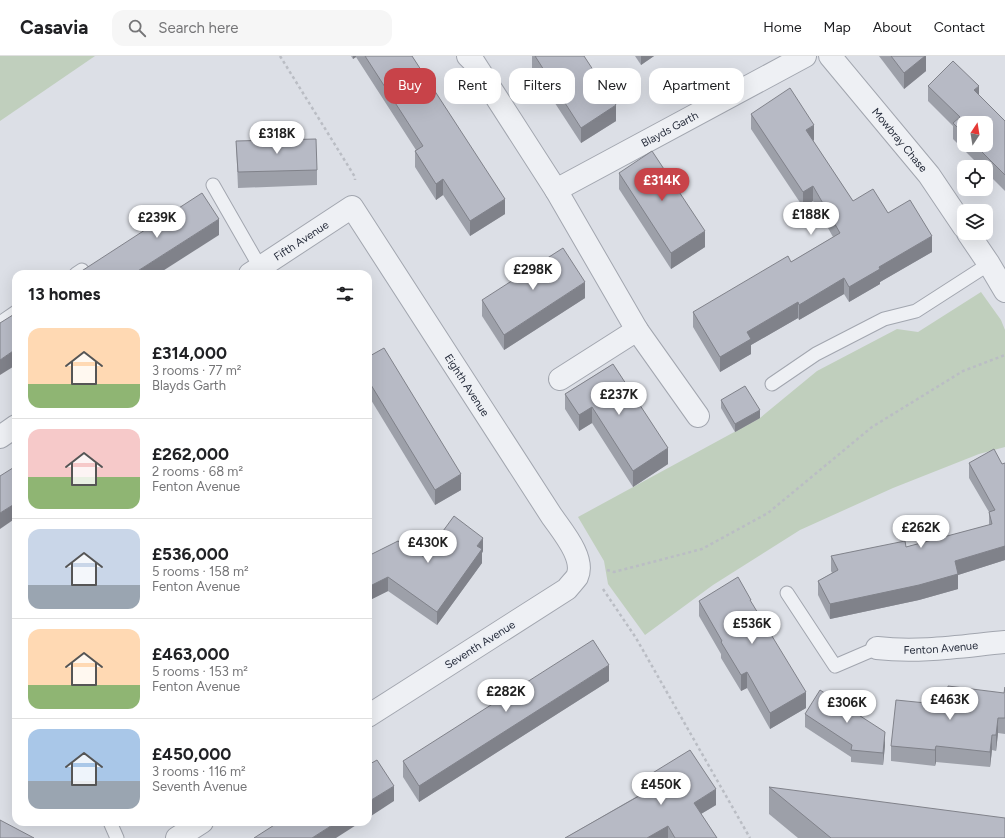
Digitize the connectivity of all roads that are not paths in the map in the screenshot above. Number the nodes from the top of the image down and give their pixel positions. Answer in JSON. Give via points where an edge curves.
{"nodes":[{"id":1,"x":805,"y":56,"type":"edge"},
{"id":2,"x":830,"y":56,"type":"edge"},
{"id":3,"x":474,"y":58,"type":"edge"},
{"id":4,"x":213,"y":184,"type":"dead end"},
{"id":5,"x":556,"y":190,"type":"junction"},
{"id":6,"x":352,"y":208,"type":"joint"},
{"id":7,"x":957,"y":217,"type":"edge"},
{"id":8,"x":973,"y":240,"type":"edge"},
{"id":9,"x":989,"y":264,"type":"junction"},
{"id":10,"x":255,"y":270,"type":"edge"},
{"id":11,"x":257,"y":270,"type":"edge"},
{"id":12,"x":1005,"y":291,"type":"edge"},
{"id":13,"x":12,"y":315,"type":"edge"},
{"id":14,"x":0,"y":323,"type":"edge"},
{"id":15,"x":637,"y":330,"type":"junction"},
{"id":16,"x":560,"y":379,"type":"dead end"},
{"id":17,"x":772,"y":384,"type":"dead end"},
{"id":18,"x":698,"y":416,"type":"dead end"},
{"id":19,"x":12,"y":428,"type":"edge"},
{"id":20,"x":0,"y":436,"type":"edge"},
{"id":21,"x":578,"y":570,"type":"joint"},
{"id":22,"x":787,"y":593,"type":"dead end"},
{"id":23,"x":1005,"y":642,"type":"edge"},
{"id":24,"x":877,"y":648,"type":"joint"},
{"id":25,"x":372,"y":713,"type":"edge"},
{"id":26,"x":112,"y":826,"type":"edge"},
{"id":27,"x":196,"y":826,"type":"edge"},
{"id":28,"x":117,"y":838,"type":"edge"},
{"id":29,"x":177,"y":838,"type":"edge"}],
"edges":[{"from":1,"to":5,"type":"street","name":"Blayds Garth"},
{"from":2,"to":7,"type":"street","name":"Mowbray Chase","via":[[929,175]]},
{"from":3,"to":5,"type":"street"},
{"from":4,"to":10,"type":"lane"},
{"from":5,"to":15,"type":"street"},
{"from":6,"to":11,"type":"street","name":"Fifth Avenue"},
{"from":6,"to":21,"type":"street","name":"Eighth Avenue","via":[[572,546]]},
{"from":8,"to":9,"type":"street"},
{"from":9,"to":12,"type":"street"},
{"from":9,"to":17,"type":"lane","via":[[916,311],[884,319],[816,354]]},
{"from":13,"to":14,"type":"lane"},
{"from":15,"to":16,"type":"street"},
{"from":15,"to":18,"type":"street"},
{"from":19,"to":20,"type":"street"},
{"from":21,"to":25,"type":"street","name":"Seventh Avenue","via":[[567,590]]},
{"from":22,"to":24,"type":"lane","via":[[835,666]]},
{"from":23,"to":24,"type":"street","name":"Fenton Avenue","via":[[921,650]]},
{"from":26,"to":28,"type":"lane"},
{"from":27,"to":29,"type":"street"}]}
